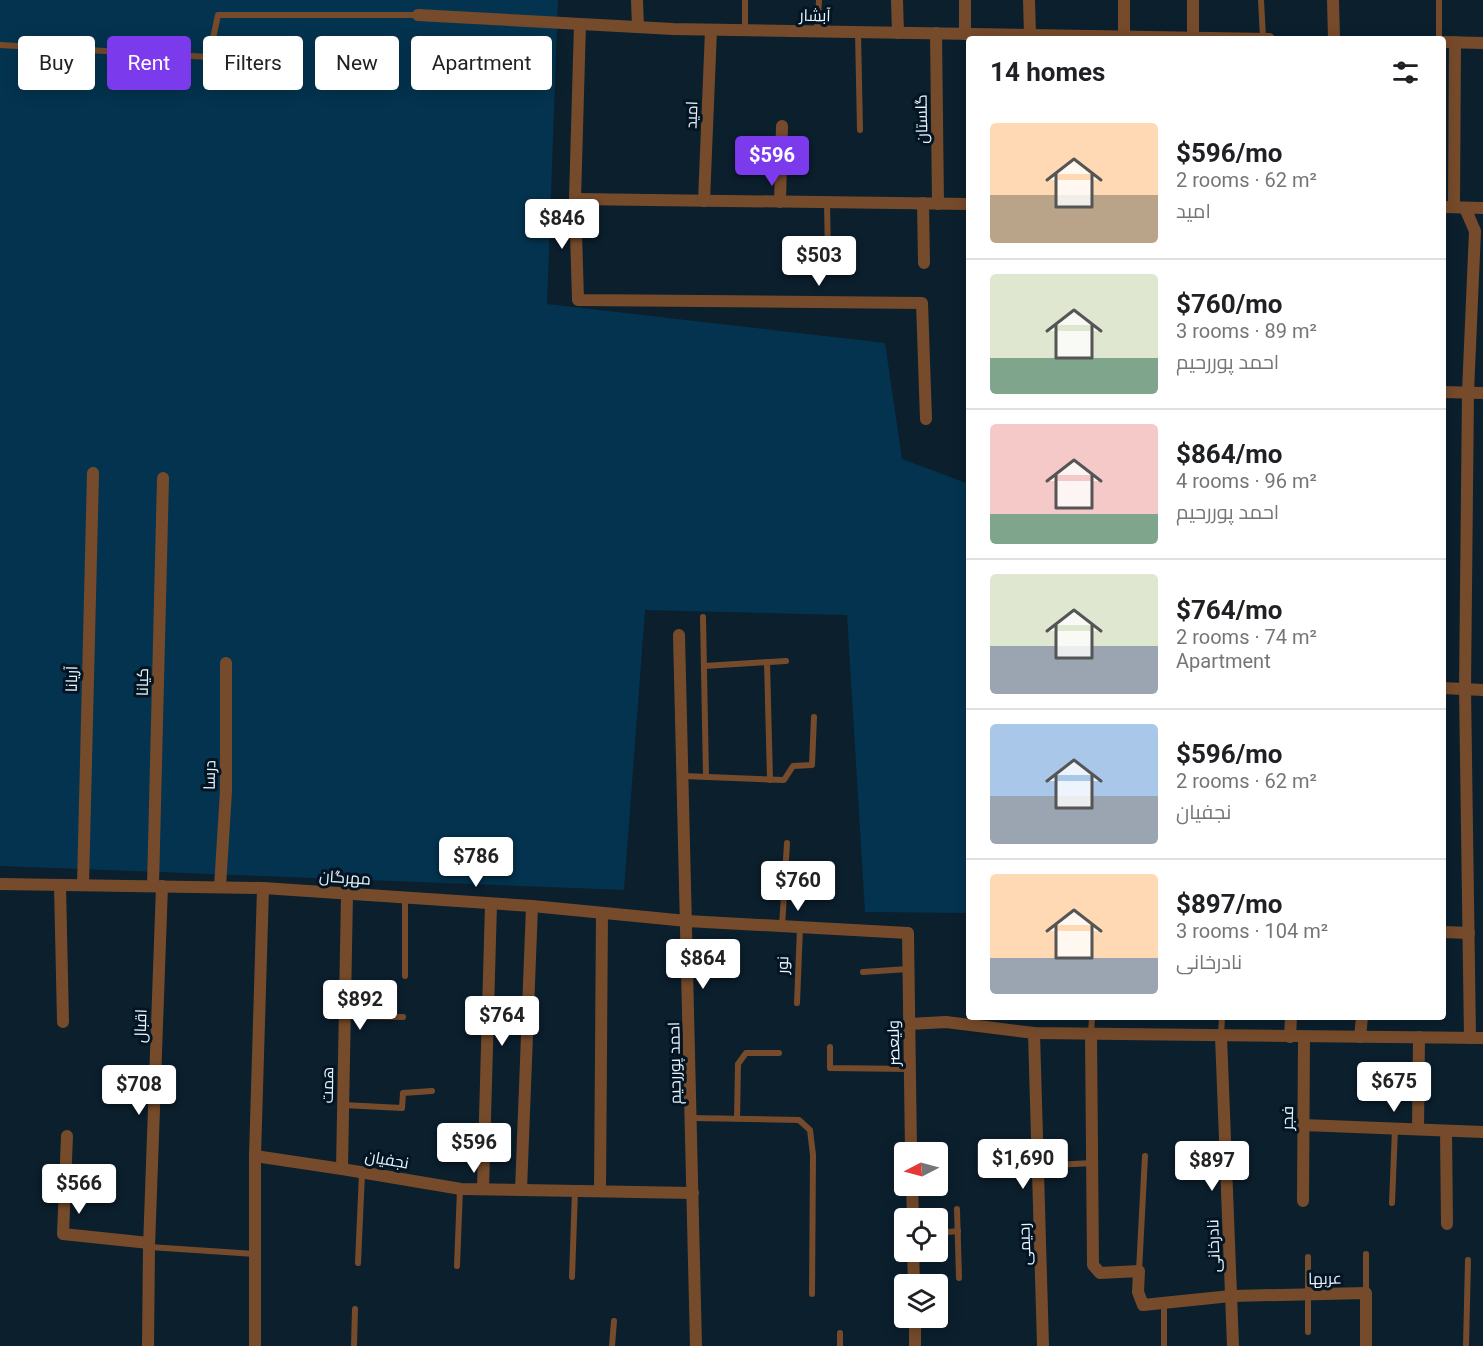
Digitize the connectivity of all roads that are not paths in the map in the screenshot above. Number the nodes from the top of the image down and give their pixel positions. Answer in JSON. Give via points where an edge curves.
{"nodes":[{"id":1,"x":638,"y":0,"type":"edge"},
{"id":2,"x":745,"y":0,"type":"edge"},
{"id":3,"x":819,"y":0,"type":"edge"},
{"id":4,"x":897,"y":0,"type":"edge"},
{"id":5,"x":965,"y":0,"type":"edge"},
{"id":6,"x":1029,"y":0,"type":"edge"},
{"id":7,"x":1124,"y":0,"type":"edge"},
{"id":8,"x":1193,"y":0,"type":"edge"},
{"id":9,"x":1261,"y":0,"type":"edge"},
{"id":10,"x":1333,"y":0,"type":"edge"},
{"id":11,"x":1439,"y":0,"type":"edge"},
{"id":12,"x":418,"y":15,"type":"joint"},
{"id":13,"x":580,"y":24,"type":"junction"},
{"id":14,"x":638,"y":27,"type":"junction"},
{"id":15,"x":711,"y":30,"type":"junction"},
{"id":16,"x":745,"y":30,"type":"junction"},
{"id":17,"x":817,"y":31,"type":"junction"},
{"id":18,"x":858,"y":32,"type":"junction"},
{"id":19,"x":898,"y":33,"type":"junction"},
{"id":20,"x":936,"y":33,"type":"junction"},
{"id":21,"x":965,"y":34,"type":"junction"},
{"id":22,"x":1030,"y":35,"type":"junction"},
{"id":23,"x":1038,"y":36,"type":"edge"},
{"id":24,"x":1124,"y":36,"type":"edge"},
{"id":25,"x":1193,"y":36,"type":"edge"},
{"id":26,"x":1263,"y":36,"type":"edge"},
{"id":27,"x":1334,"y":36,"type":"edge"},
{"id":28,"x":1439,"y":36,"type":"edge"},
{"id":29,"x":1449,"y":42,"type":"edge"},
{"id":30,"x":1483,"y":43,"type":"edge"},
{"id":31,"x":0,"y":45,"type":"edge"},
{"id":32,"x":782,"y":126,"type":"dead end"},
{"id":33,"x":860,"y":130,"type":"dead end"},
{"id":34,"x":575,"y":199,"type":"junction"},
{"id":35,"x":705,"y":201,"type":"junction"},
{"id":36,"x":780,"y":202,"type":"junction"},
{"id":37,"x":827,"y":202,"type":"junction"},
{"id":38,"x":923,"y":203,"type":"junction"},
{"id":39,"x":939,"y":204,"type":"junction"},
{"id":40,"x":966,"y":204,"type":"edge"},
{"id":41,"x":1454,"y":207,"type":"edge"},
{"id":42,"x":1483,"y":208,"type":"edge"},
{"id":43,"x":828,"y":257,"type":"dead end"},
{"id":44,"x":924,"y":263,"type":"dead end"},
{"id":45,"x":1446,"y":392,"type":"edge"},
{"id":46,"x":1468,"y":392,"type":"junction"},
{"id":47,"x":1483,"y":393,"type":"edge"},
{"id":48,"x":926,"y":419,"type":"dead end"},
{"id":49,"x":93,"y":473,"type":"dead end"},
{"id":50,"x":164,"y":478,"type":"dead end"},
{"id":51,"x":703,"y":617,"type":"dead end"},
{"id":52,"x":679,"y":635,"type":"dead end"},
{"id":53,"x":786,"y":661,"type":"dead end"},
{"id":54,"x":767,"y":662,"type":"junction"},
{"id":55,"x":226,"y":663,"type":"dead end"},
{"id":56,"x":704,"y":666,"type":"junction"},
{"id":57,"x":1446,"y":688,"type":"edge"},
{"id":58,"x":1465,"y":689,"type":"junction"},
{"id":59,"x":1483,"y":690,"type":"edge"},
{"id":60,"x":814,"y":717,"type":"dead end"},
{"id":61,"x":683,"y":776,"type":"junction"},
{"id":62,"x":706,"y":777,"type":"junction"},
{"id":63,"x":770,"y":780,"type":"junction"},
{"id":64,"x":787,"y":843,"type":"dead end"},
{"id":65,"x":0,"y":884,"type":"edge"},
{"id":66,"x":60,"y":885,"type":"junction"},
{"id":67,"x":83,"y":885,"type":"junction"},
{"id":68,"x":158,"y":886,"type":"junction"},
{"id":69,"x":220,"y":888,"type":"junction"},
{"id":70,"x":262,"y":888,"type":"junction"},
{"id":71,"x":346,"y":894,"type":"junction"},
{"id":72,"x":405,"y":898,"type":"junction"},
{"id":73,"x":491,"y":904,"type":"junction"},
{"id":74,"x":532,"y":906,"type":"junction"},
{"id":75,"x":602,"y":913,"type":"junction"},
{"id":76,"x":687,"y":921,"type":"junction"},
{"id":77,"x":782,"y":927,"type":"junction"},
{"id":78,"x":800,"y":927,"type":"junction"},
{"id":79,"x":1446,"y":932,"type":"edge"},
{"id":80,"x":908,"y":933,"type":"joint"},
{"id":81,"x":1469,"y":933,"type":"junction"},
{"id":82,"x":909,"y":969,"type":"junction"},
{"id":83,"x":863,"y":972,"type":"dead end"},
{"id":84,"x":405,"y":976,"type":"dead end"},
{"id":85,"x":797,"y":1003,"type":"dead end"},
{"id":86,"x":345,"y":1016,"type":"junction"},
{"id":87,"x":403,"y":1017,"type":"dead end"},
{"id":88,"x":1092,"y":1020,"type":"edge"},
{"id":89,"x":1222,"y":1020,"type":"edge"},
{"id":90,"x":1291,"y":1020,"type":"edge"},
{"id":91,"x":1362,"y":1020,"type":"edge"},
{"id":92,"x":63,"y":1022,"type":"dead end"},
{"id":93,"x":909,"y":1024,"type":"junction"},
{"id":94,"x":1034,"y":1033,"type":"junction"},
{"id":95,"x":1091,"y":1034,"type":"junction"},
{"id":96,"x":1221,"y":1036,"type":"junction"},
{"id":97,"x":1290,"y":1036,"type":"junction"},
{"id":98,"x":1304,"y":1037,"type":"junction"},
{"id":99,"x":1360,"y":1037,"type":"junction"},
{"id":100,"x":1419,"y":1037,"type":"junction"},
{"id":101,"x":1477,"y":1038,"type":"edge"},
{"id":102,"x":830,"y":1047,"type":"dead end"},
{"id":103,"x":779,"y":1053,"type":"dead end"},
{"id":104,"x":910,"y":1069,"type":"junction"},
{"id":105,"x":432,"y":1091,"type":"dead end"},
{"id":106,"x":344,"y":1105,"type":"junction"},
{"id":107,"x":691,"y":1118,"type":"junction"},
{"id":108,"x":737,"y":1119,"type":"junction"},
{"id":109,"x":1303,"y":1125,"type":"junction"},
{"id":110,"x":1395,"y":1128,"type":"junction"},
{"id":111,"x":1418,"y":1129,"type":"junction"},
{"id":112,"x":1446,"y":1131,"type":"junction"},
{"id":113,"x":1483,"y":1132,"type":"edge"},
{"id":114,"x":67,"y":1136,"type":"dead end"},
{"id":115,"x":911,"y":1142,"type":"edge"},
{"id":116,"x":255,"y":1156,"type":"junction"},
{"id":117,"x":1145,"y":1156,"type":"dead end"},
{"id":118,"x":1093,"y":1163,"type":"junction"},
{"id":119,"x":1038,"y":1165,"type":"junction"},
{"id":120,"x":342,"y":1168,"type":"junction"},
{"id":121,"x":998,"y":1168,"type":"dead end"},
{"id":122,"x":362,"y":1172,"type":"junction"},
{"id":123,"x":460,"y":1189,"type":"junction"},
{"id":124,"x":483,"y":1189,"type":"junction"},
{"id":125,"x":521,"y":1190,"type":"junction"},
{"id":126,"x":575,"y":1191,"type":"junction"},
{"id":127,"x":600,"y":1191,"type":"junction"},
{"id":128,"x":693,"y":1193,"type":"junction"},
{"id":129,"x":1302,"y":1201,"type":"dead end"},
{"id":130,"x":1392,"y":1203,"type":"dead end"},
{"id":131,"x":957,"y":1209,"type":"dead end"},
{"id":132,"x":1447,"y":1224,"type":"dead end"},
{"id":133,"x":958,"y":1231,"type":"junction"},
{"id":134,"x":948,"y":1232,"type":"edge"},
{"id":135,"x":149,"y":1245,"type":"junction"},
{"id":136,"x":255,"y":1254,"type":"junction"},
{"id":137,"x":1366,"y":1254,"type":"dead end"},
{"id":138,"x":1308,"y":1257,"type":"dead end"},
{"id":139,"x":1467,"y":1260,"type":"dead end"},
{"id":140,"x":358,"y":1263,"type":"dead end"},
{"id":141,"x":458,"y":1266,"type":"dead end"},
{"id":142,"x":1139,"y":1271,"type":"junction"},
{"id":143,"x":572,"y":1277,"type":"dead end"},
{"id":144,"x":959,"y":1278,"type":"dead end"},
{"id":145,"x":1366,"y":1293,"type":"junction"},
{"id":146,"x":812,"y":1294,"type":"dead end"},
{"id":147,"x":1309,"y":1294,"type":"junction"},
{"id":148,"x":1231,"y":1296,"type":"junction"},
{"id":149,"x":1164,"y":1303,"type":"junction"},
{"id":150,"x":355,"y":1309,"type":"dead end"},
{"id":151,"x":614,"y":1320,"type":"dead end"},
{"id":152,"x":915,"y":1328,"type":"edge"},
{"id":153,"x":1308,"y":1332,"type":"dead end"},
{"id":154,"x":840,"y":1333,"type":"dead end"},
{"id":155,"x":148,"y":1346,"type":"edge"},
{"id":156,"x":255,"y":1346,"type":"edge"},
{"id":157,"x":354,"y":1346,"type":"edge"},
{"id":158,"x":612,"y":1346,"type":"edge"},
{"id":159,"x":696,"y":1346,"type":"edge"},
{"id":160,"x":840,"y":1346,"type":"edge"},
{"id":161,"x":915,"y":1346,"type":"edge"},
{"id":162,"x":1043,"y":1346,"type":"edge"},
{"id":163,"x":1164,"y":1346,"type":"edge"},
{"id":164,"x":1233,"y":1346,"type":"edge"},
{"id":165,"x":1366,"y":1346,"type":"edge"},
{"id":166,"x":1466,"y":1346,"type":"edge"}],
"edges":[{"from":1,"to":14,"type":"street"},
{"from":2,"to":16,"type":"lane"},
{"from":3,"to":17,"type":"lane"},
{"from":4,"to":19,"type":"street"},
{"from":5,"to":21,"type":"street"},
{"from":6,"to":22,"type":"street"},
{"from":7,"to":24,"type":"street"},
{"from":8,"to":25,"type":"street"},
{"from":9,"to":26,"type":"lane"},
{"from":10,"to":27,"type":"street"},
{"from":11,"to":28,"type":"lane"},
{"from":12,"to":13,"type":"street","name":"آبشار"},
{"from":12,"to":31,"type":"lane","name":"آبشار","via":[[218,15],[209,57]]},
{"from":13,"to":14,"type":"street","name":"آبشار"},
{"from":13,"to":34,"type":"street"},
{"from":14,"to":15,"type":"street","name":"آبشار"},
{"from":15,"to":16,"type":"street","name":"آبشار"},
{"from":15,"to":35,"type":"street","name":"امید"},
{"from":16,"to":17,"type":"street","name":"آبشار"},
{"from":17,"to":18,"type":"street","name":"آبشار"},
{"from":18,"to":19,"type":"street","name":"آبشار"},
{"from":18,"to":33,"type":"lane"},
{"from":19,"to":20,"type":"street","name":"آبشار"},
{"from":20,"to":21,"type":"street","name":"آبشار"},
{"from":20,"to":39,"type":"street","name":"گلستان"},
{"from":21,"to":22,"type":"street","name":"آبشار"},
{"from":22,"to":23,"type":"street","name":"آبشار"},
{"from":29,"to":30,"type":"street"},
{"from":29,"to":41,"type":"street"},
{"from":32,"to":36,"type":"street"},
{"from":34,"to":35,"type":"street"},
{"from":34,"to":48,"type":"street","via":[[578,300],[922,303]]},
{"from":35,"to":36,"type":"street"},
{"from":36,"to":37,"type":"street"},
{"from":37,"to":38,"type":"street"},
{"from":37,"to":43,"type":"lane"},
{"from":38,"to":39,"type":"street"},
{"from":38,"to":44,"type":"street"},
{"from":39,"to":40,"type":"street"},
{"from":41,"to":42,"type":"street"},
{"from":41,"to":46,"type":"street","via":[[1475,231]]},
{"from":45,"to":46,"type":"street"},
{"from":46,"to":47,"type":"street"},
{"from":46,"to":58,"type":"street"},
{"from":49,"to":67,"type":"street","name":"آریانا"},
{"from":50,"to":68,"type":"street","name":"کیانا"},
{"from":51,"to":56,"type":"lane"},
{"from":52,"to":61,"type":"street","name":"احمد پوررحیم"},
{"from":53,"to":54,"type":"lane"},
{"from":54,"to":56,"type":"lane"},
{"from":54,"to":63,"type":"lane"},
{"from":55,"to":69,"type":"street","name":"درسا","via":[[226,781]]},
{"from":56,"to":62,"type":"lane"},
{"from":57,"to":58,"type":"street"},
{"from":58,"to":59,"type":"street"},
{"from":58,"to":81,"type":"street"},
{"from":60,"to":63,"type":"lane","via":[[812,765],[793,766],[784,780]]},
{"from":61,"to":62,"type":"lane"},
{"from":61,"to":76,"type":"street","name":"احمد پوررحیم"},
{"from":62,"to":63,"type":"lane"},
{"from":64,"to":77,"type":"lane"},
{"from":65,"to":66,"type":"street","name":"مهرگان"},
{"from":66,"to":67,"type":"street","name":"مهرگان"},
{"from":66,"to":92,"type":"street"},
{"from":67,"to":68,"type":"street","name":"مهرگان"},
{"from":68,"to":69,"type":"street","name":"مهرگان"},
{"from":68,"to":135,"type":"street","name":"اقبال"},
{"from":69,"to":70,"type":"street","name":"مهرگان"},
{"from":70,"to":71,"type":"street","name":"مهرگان"},
{"from":70,"to":116,"type":"street"},
{"from":71,"to":72,"type":"street","name":"مهرگان"},
{"from":71,"to":86,"type":"street","name":"همت"},
{"from":72,"to":73,"type":"street","name":"مهرگان"},
{"from":72,"to":84,"type":"lane"},
{"from":73,"to":74,"type":"street","name":"مهرگان"},
{"from":73,"to":124,"type":"street"},
{"from":74,"to":75,"type":"street","name":"مهرگان"},
{"from":74,"to":125,"type":"street"},
{"from":75,"to":76,"type":"street","name":"مهرگان"},
{"from":75,"to":127,"type":"street"},
{"from":76,"to":77,"type":"street","name":"مهرگان"},
{"from":76,"to":107,"type":"street","name":"احمد پوررحیم"},
{"from":77,"to":78,"type":"street","name":"مهرگان"},
{"from":78,"to":80,"type":"street","name":"مهرگان"},
{"from":78,"to":85,"type":"lane","name":"نور"},
{"from":79,"to":81,"type":"street"},
{"from":80,"to":82,"type":"street","name":"ولیعصر"},
{"from":81,"to":101,"type":"street"},
{"from":82,"to":83,"type":"lane"},
{"from":82,"to":93,"type":"street","name":"ولیعصر"},
{"from":86,"to":87,"type":"lane"},
{"from":86,"to":106,"type":"street","name":"همت"},
{"from":88,"to":95,"type":"lane"},
{"from":89,"to":96,"type":"lane"},
{"from":90,"to":97,"type":"street"},
{"from":91,"to":99,"type":"street"},
{"from":93,"to":94,"type":"street","via":[[946,1022]]},
{"from":93,"to":104,"type":"street","name":"ولیعصر"},
{"from":94,"to":95,"type":"street"},
{"from":94,"to":119,"type":"street","name":"رحیمی"},
{"from":95,"to":96,"type":"street"},
{"from":95,"to":118,"type":"street"},
{"from":96,"to":97,"type":"street"},
{"from":96,"to":148,"type":"street","name":"نادرخانی"},
{"from":97,"to":98,"type":"street"},
{"from":98,"to":99,"type":"street"},
{"from":98,"to":109,"type":"street","name":"فجر"},
{"from":99,"to":100,"type":"street"},
{"from":100,"to":101,"type":"street"},
{"from":100,"to":111,"type":"street"},
{"from":102,"to":104,"type":"lane","via":[[830,1068]]},
{"from":103,"to":108,"type":"lane","via":[[746,1053],[738,1064]]},
{"from":104,"to":115,"type":"street","name":"ولیعصر"},
{"from":105,"to":106,"type":"lane","via":[[403,1093],[402,1108]]},
{"from":106,"to":120,"type":"street","name":"همت"},
{"from":107,"to":108,"type":"lane"},
{"from":107,"to":128,"type":"street","name":"احمد پوررحیم"},
{"from":108,"to":146,"type":"lane","via":[[799,1120],[810,1130]]},
{"from":109,"to":110,"type":"street"},
{"from":109,"to":129,"type":"street","name":"فجر"},
{"from":110,"to":111,"type":"street"},
{"from":110,"to":130,"type":"lane"},
{"from":111,"to":112,"type":"street"},
{"from":112,"to":113,"type":"street"},
{"from":112,"to":132,"type":"street"},
{"from":114,"to":135,"type":"street","via":[[63,1234]]},
{"from":116,"to":120,"type":"street","name":"نجفیان"},
{"from":116,"to":136,"type":"street"},
{"from":117,"to":142,"type":"lane"},
{"from":118,"to":119,"type":"lane"},
{"from":118,"to":142,"type":"street","via":[[1093,1265],[1100,1273]]},
{"from":119,"to":121,"type":"lane"},
{"from":119,"to":162,"type":"street","name":"رحیمی"},
{"from":120,"to":122,"type":"street","name":"نجفیان"},
{"from":122,"to":123,"type":"street","name":"نجفیان"},
{"from":122,"to":140,"type":"lane"},
{"from":123,"to":124,"type":"street","name":"نجفیان"},
{"from":123,"to":141,"type":"lane"},
{"from":124,"to":125,"type":"street","name":"نجفیان"},
{"from":125,"to":126,"type":"street","name":"نجفیان"},
{"from":126,"to":127,"type":"street","name":"نجفیان"},
{"from":126,"to":143,"type":"lane"},
{"from":127,"to":128,"type":"street","name":"نجفیان"},
{"from":128,"to":159,"type":"street","name":"احمد پوررحیم"},
{"from":131,"to":133,"type":"lane"},
{"from":133,"to":134,"type":"lane"},
{"from":133,"to":144,"type":"lane"},
{"from":135,"to":136,"type":"lane"},
{"from":135,"to":155,"type":"street","name":"اقبال"},
{"from":136,"to":156,"type":"street"},
{"from":137,"to":145,"type":"lane"},
{"from":138,"to":147,"type":"lane"},
{"from":139,"to":166,"type":"lane"},
{"from":142,"to":149,"type":"street","via":[[1138,1292],[1143,1305]]},
{"from":145,"to":147,"type":"street","name":"عربها"},
{"from":145,"to":165,"type":"street","name":"عربها"},
{"from":147,"to":148,"type":"street","name":"عربها"},
{"from":147,"to":153,"type":"lane"},
{"from":148,"to":149,"type":"street","name":"عربها"},
{"from":148,"to":164,"type":"street","name":"نادرخانی"},
{"from":149,"to":163,"type":"lane"},
{"from":150,"to":157,"type":"lane"},
{"from":151,"to":158,"type":"lane"},
{"from":152,"to":161,"type":"street"},
{"from":154,"to":160,"type":"lane"}]}
